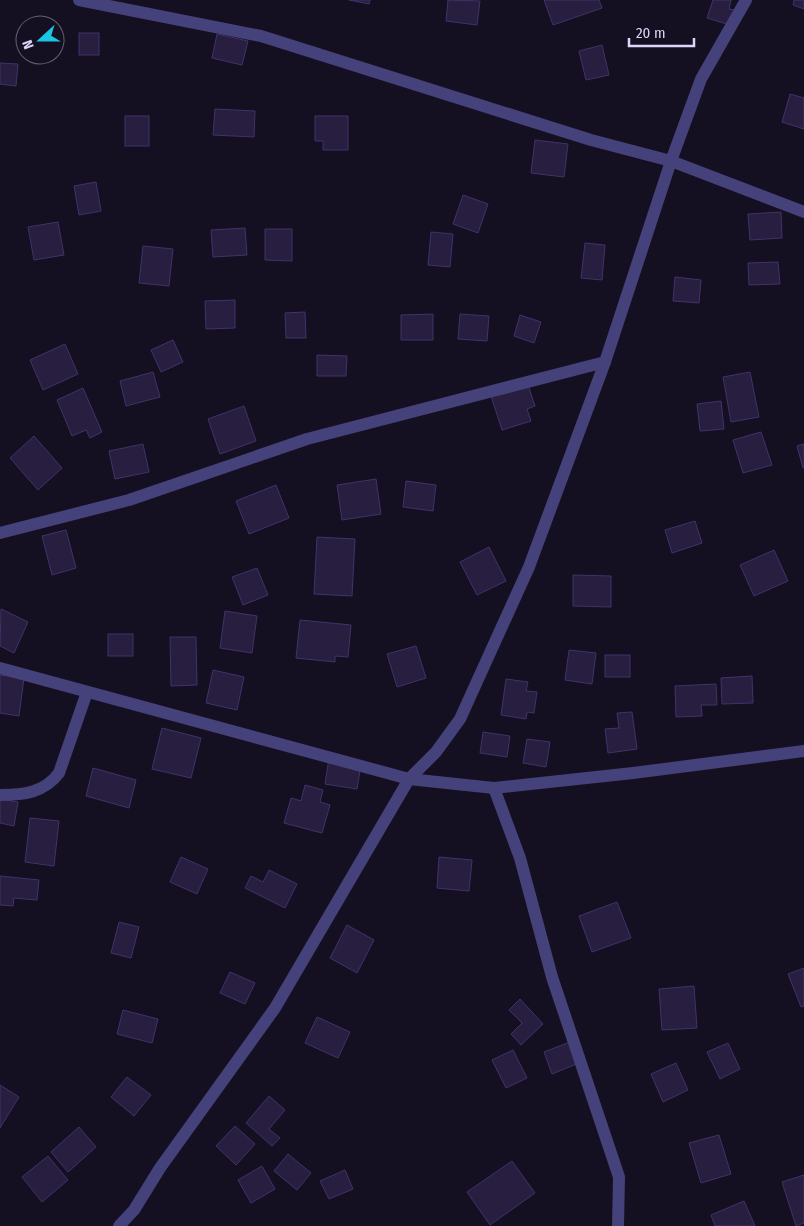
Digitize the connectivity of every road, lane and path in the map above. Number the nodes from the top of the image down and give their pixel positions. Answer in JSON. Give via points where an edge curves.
{"nodes":[{"id":1,"x":79,"y":0,"type":"edge"},
{"id":2,"x":746,"y":0,"type":"edge"},
{"id":3,"x":671,"y":162,"type":"junction"},
{"id":4,"x":804,"y":212,"type":"edge"},
{"id":5,"x":606,"y":362,"type":"junction"},
{"id":6,"x":0,"y":533,"type":"edge"},
{"id":7,"x":0,"y":668,"type":"edge"},
{"id":8,"x":87,"y":692,"type":"junction"},
{"id":9,"x":804,"y":751,"type":"edge"},
{"id":10,"x":409,"y":779,"type":"junction"},
{"id":11,"x":494,"y":788,"type":"junction"},
{"id":12,"x":0,"y":795,"type":"edge"},
{"id":13,"x":119,"y":1226,"type":"edge"},
{"id":14,"x":618,"y":1226,"type":"edge"}],
"edges":[{"from":1,"to":3,"type":"street","via":[[261,36]]},
{"from":2,"to":3,"type":"street","via":[[701,79]]},
{"from":3,"to":4,"type":"street"},
{"from":3,"to":5,"type":"street"},
{"from":5,"to":6,"type":"street","via":[[307,440],[129,500]]},
{"from":5,"to":10,"type":"street","via":[[529,567],[460,719],[436,752]]},
{"from":7,"to":8,"type":"street"},
{"from":8,"to":10,"type":"street"},
{"from":8,"to":12,"type":"street","via":[[59,773],[44,787],[22,795]]},
{"from":9,"to":11,"type":"street"},
{"from":10,"to":11,"type":"street"},
{"from":10,"to":13,"type":"street","via":[[275,1008],[160,1168],[134,1210]]},
{"from":11,"to":14,"type":"street","via":[[520,858],[552,977],[620,1177]]}]}
